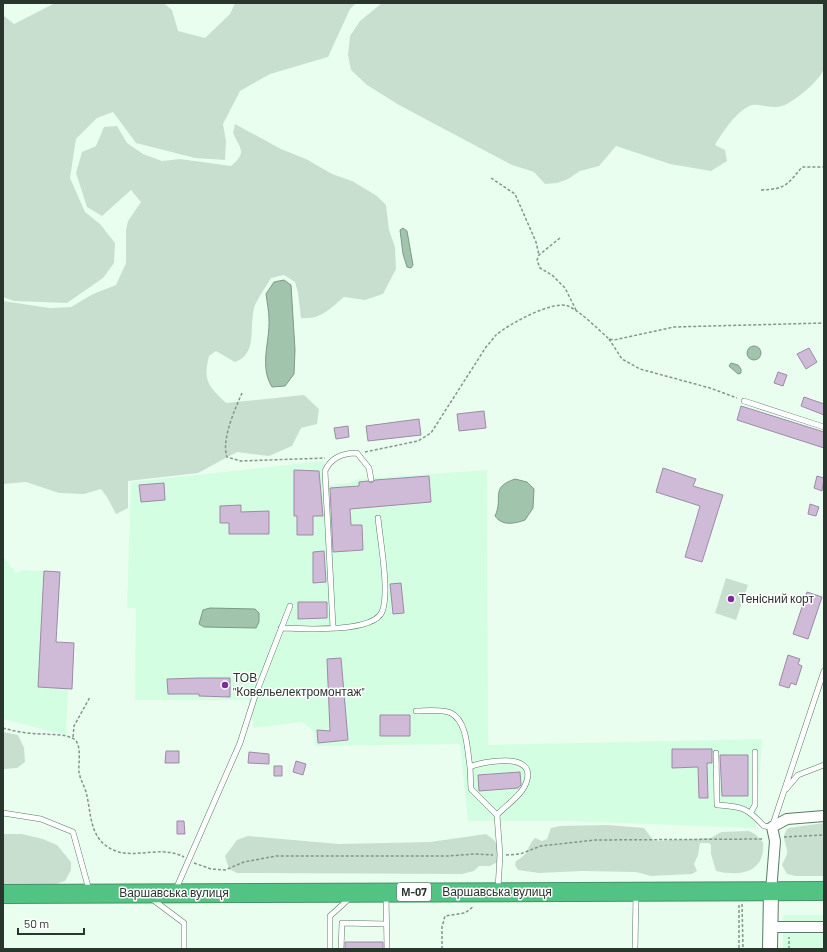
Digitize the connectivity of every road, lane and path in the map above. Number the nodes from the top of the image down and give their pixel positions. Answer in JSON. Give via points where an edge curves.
{"nodes":[{"id":1,"x":824,"y":167,"type":"edge"},
{"id":2,"x":491,"y":178,"type":"dead end"},
{"id":3,"x":762,"y":190,"type":"dead end"},
{"id":4,"x":560,"y":238,"type":"dead end"},
{"id":5,"x":539,"y":255,"type":"junction"},
{"id":6,"x":576,"y":310,"type":"junction"},
{"id":7,"x":824,"y":322,"type":"edge"},
{"id":8,"x":609,"y":339,"type":"junction"},
{"id":9,"x":242,"y":393,"type":"dead end"},
{"id":10,"x":744,"y":401,"type":"joint"},
{"id":11,"x":824,"y":427,"type":"edge"},
{"id":12,"x":357,"y":454,"type":"junction"},
{"id":13,"x":333,"y":459,"type":"junction"},
{"id":14,"x":371,"y":479,"type":"dead end"},
{"id":15,"x":378,"y":518,"type":"dead end"},
{"id":16,"x":290,"y":606,"type":"dead end"},
{"id":17,"x":333,"y":627,"type":"junction"},
{"id":18,"x":281,"y":628,"type":"junction"},
{"id":19,"x":824,"y":671,"type":"edge"},
{"id":20,"x":90,"y":698,"type":"dead end"},
{"id":21,"x":416,"y":711,"type":"dead end"},
{"id":22,"x":3,"y":728,"type":"edge"},
{"id":23,"x":74,"y":738,"type":"junction"},
{"id":24,"x":756,"y":752,"type":"dead end"},
{"id":25,"x":716,"y":753,"type":"dead end"},
{"id":26,"x":824,"y":765,"type":"edge"},
{"id":27,"x":470,"y":767,"type":"junction"},
{"id":28,"x":784,"y":791,"type":"junction"},
{"id":29,"x":751,"y":812,"type":"junction"},
{"id":30,"x":3,"y":813,"type":"edge"},
{"id":31,"x":497,"y":815,"type":"junction"},
{"id":32,"x":824,"y":816,"type":"edge"},
{"id":33,"x":772,"y":827,"type":"junction"},
{"id":34,"x":188,"y":859,"type":"junction"},
{"id":35,"x":636,"y":891,"type":"junction"},
{"id":36,"x":824,"y":891,"type":"edge"},
{"id":37,"x":356,"y":892,"type":"junction"},
{"id":38,"x":386,"y":892,"type":"junction"},
{"id":39,"x":498,"y":892,"type":"junction"},
{"id":40,"x":740,"y":892,"type":"junction"},
{"id":41,"x":771,"y":892,"type":"junction"},
{"id":42,"x":90,"y":893,"type":"junction"},
{"id":43,"x":143,"y":893,"type":"junction"},
{"id":44,"x":175,"y":893,"type":"junction"},
{"id":45,"x":3,"y":894,"type":"edge"},
{"id":46,"x":477,"y":903,"type":"dead end"},
{"id":47,"x":386,"y":924,"type":"junction"},
{"id":48,"x":770,"y":927,"type":"junction"},
{"id":49,"x":789,"y":927,"type":"junction"},
{"id":50,"x":824,"y":927,"type":"edge"},
{"id":51,"x":184,"y":949,"type":"edge"},
{"id":52,"x":330,"y":949,"type":"edge"},
{"id":53,"x":341,"y":949,"type":"edge"},
{"id":54,"x":387,"y":949,"type":"edge"},
{"id":55,"x":442,"y":949,"type":"edge"},
{"id":56,"x":635,"y":949,"type":"edge"},
{"id":57,"x":739,"y":949,"type":"edge"},
{"id":58,"x":743,"y":949,"type":"edge"},
{"id":59,"x":770,"y":949,"type":"edge"},
{"id":60,"x":789,"y":949,"type":"edge"}],
"edges":[{"from":1,"to":3,"type":"path","via":[[802,167],[788,184],[781,188]]},
{"from":2,"to":5,"type":"path","via":[[515,194]]},
{"from":4,"to":5,"type":"path"},
{"from":5,"to":6,"type":"path","via":[[537,260],[540,268],[552,275],[565,288]]},
{"from":6,"to":8,"type":"path"},
{"from":6,"to":12,"type":"path","via":[[559,305],[549,307],[510,325],[486,346],[435,428],[424,438]]},
{"from":7,"to":8,"type":"path","via":[[680,327],[619,340]]},
{"from":8,"to":10,"type":"path","via":[[622,359],[640,369],[710,388]]},
{"from":9,"to":13,"type":"path","via":[[232,417],[227,457],[241,461]]},
{"from":10,"to":11,"type":"lane"},
{"from":12,"to":13,"type":"lane","via":[[341,455]]},
{"from":12,"to":14,"type":"lane","via":[[369,468]]},
{"from":13,"to":17,"type":"lane","via":[[325,472],[324,481]]},
{"from":15,"to":17,"type":"lane","via":[[385,600],[382,613],[370,623],[351,628]]},
{"from":16,"to":18,"type":"lane"},
{"from":17,"to":18,"type":"lane"},
{"from":18,"to":34,"type":"lane","via":[[240,743]]},
{"from":19,"to":28,"type":"lane"},
{"from":20,"to":23,"type":"path","via":[[74,726]]},
{"from":21,"to":27,"type":"lane","via":[[450,712],[458,719],[466,739]]},
{"from":22,"to":23,"type":"path"},
{"from":23,"to":34,"type":"path","via":[[77,742],[79,773],[86,792],[92,827],[102,843],[120,852],[172,851]]},
{"from":24,"to":29,"type":"lane","via":[[755,804]]},
{"from":25,"to":29,"type":"lane","via":[[717,805],[740,807]]},
{"from":26,"to":28,"type":"lane","via":[[798,775]]},
{"from":27,"to":31,"type":"lane","via":[[471,789]]},
{"from":27,"to":31,"type":"lane","via":[[478,763],[516,761],[528,771],[528,780],[523,789]]},
{"from":28,"to":33,"type":"lane"},
{"from":29,"to":33,"type":"lane","via":[[764,826]]},
{"from":30,"to":42,"type":"lane","via":[[41,819],[73,832]]},
{"from":31,"to":39,"type":"lane","via":[[500,855]]},
{"from":32,"to":33,"type":"street","via":[[787,819]]},
{"from":33,"to":41,"type":"street","via":[[775,851]]},
{"from":34,"to":44,"type":"lane"},
{"from":35,"to":39,"type":"highway","name":"Варшавська вулиця","number":"М-07"},
{"from":35,"to":40,"type":"highway","name":"Варшавська вулиця","number":"М-07"},
{"from":35,"to":56,"type":"lane"},
{"from":36,"to":41,"type":"highway","name":"Варшавська вулиця","number":"М-07"},
{"from":37,"to":38,"type":"highway","name":"Варшавська вулиця","number":"М-07"},
{"from":37,"to":44,"type":"highway","name":"Варшавська вулиця","number":"М-07"},
{"from":37,"to":52,"type":"lane","via":[[330,916]]},
{"from":38,"to":39,"type":"highway","name":"Варшавська вулиця","number":"М-07"},
{"from":38,"to":47,"type":"lane"},
{"from":40,"to":41,"type":"highway","name":"Варшавська вулиця","number":"М-07"},
{"from":40,"to":57,"type":"path"},
{"from":40,"to":58,"type":"path"},
{"from":41,"to":48,"type":"street"},
{"from":42,"to":43,"type":"highway","name":"Варшавська вулиця","number":"М-07"},
{"from":42,"to":45,"type":"highway","name":"Варшавська вулиця","number":"М-07"},
{"from":43,"to":44,"type":"highway","name":"Варшавська вулиця","number":"М-07"},
{"from":43,"to":51,"type":"lane","via":[[184,923]]},
{"from":46,"to":55,"type":"path","via":[[465,913],[446,916],[442,927]]},
{"from":47,"to":53,"type":"lane","via":[[342,923]]},
{"from":47,"to":54,"type":"lane"},
{"from":48,"to":49,"type":"street"},
{"from":48,"to":59,"type":"street"},
{"from":49,"to":50,"type":"street"},
{"from":49,"to":60,"type":"path"}]}
